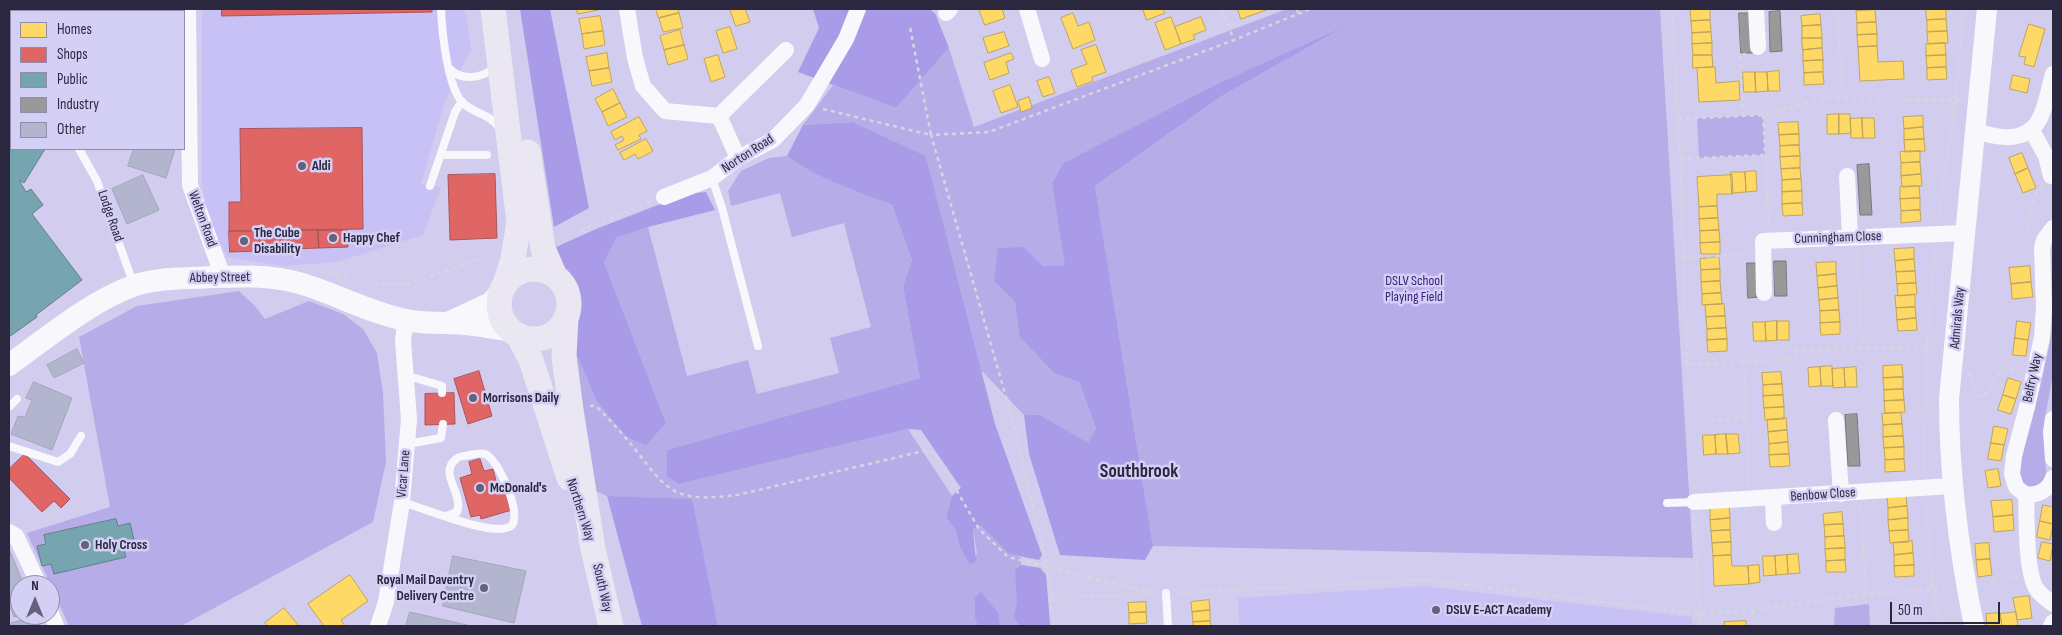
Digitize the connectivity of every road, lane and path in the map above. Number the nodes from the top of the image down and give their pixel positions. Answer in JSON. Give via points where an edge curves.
{"nodes":[{"id":1,"x":188,"y":9,"type":"edge"},
{"id":2,"x":441,"y":9,"type":"edge"},
{"id":3,"x":492,"y":9,"type":"edge"},
{"id":4,"x":507,"y":9,"type":"edge"},
{"id":5,"x":628,"y":9,"type":"edge"},
{"id":6,"x":858,"y":9,"type":"edge"},
{"id":7,"x":1027,"y":9,"type":"edge"},
{"id":8,"x":1222,"y":9,"type":"edge"},
{"id":9,"x":1298,"y":9,"type":"edge"},
{"id":10,"x":1310,"y":9,"type":"edge"},
{"id":11,"x":1672,"y":9,"type":"edge"},
{"id":12,"x":1756,"y":9,"type":"edge"},
{"id":13,"x":1837,"y":9,"type":"edge"},
{"id":14,"x":1962,"y":9,"type":"edge"},
{"id":15,"x":1987,"y":9,"type":"edge"},
{"id":16,"x":1298,"y":14,"type":"junction"},
{"id":17,"x":910,"y":27,"type":"dead end"},
{"id":18,"x":1234,"y":40,"type":"junction"},
{"id":19,"x":1758,"y":47,"type":"joint"},
{"id":20,"x":786,"y":50,"type":"dead end"},
{"id":21,"x":1042,"y":59,"type":"dead end"},
{"id":22,"x":498,"y":62,"type":"junction"},
{"id":23,"x":449,"y":67,"type":"junction"},
{"id":24,"x":2053,"y":74,"type":"edge"},
{"id":25,"x":1843,"y":97,"type":"junction"},
{"id":26,"x":1955,"y":100,"type":"junction"},
{"id":27,"x":1978,"y":100,"type":"junction"},
{"id":28,"x":462,"y":101,"type":"junction"},
{"id":29,"x":807,"y":105,"type":"junction"},
{"id":30,"x":1763,"y":115,"type":"junction"},
{"id":31,"x":719,"y":116,"type":"junction"},
{"id":32,"x":1743,"y":116,"type":"junction"},
{"id":33,"x":1678,"y":119,"type":"junction"},
{"id":34,"x":2031,"y":129,"type":"junction"},
{"id":35,"x":1974,"y":130,"type":"junction"},
{"id":36,"x":931,"y":135,"type":"junction"},
{"id":37,"x":80,"y":150,"type":"edge"},
{"id":38,"x":442,"y":155,"type":"junction"},
{"id":39,"x":487,"y":155,"type":"dead end"},
{"id":40,"x":1764,"y":155,"type":"junction"},
{"id":41,"x":738,"y":158,"type":"junction"},
{"id":42,"x":1680,"y":159,"type":"junction"},
{"id":43,"x":514,"y":175,"type":"junction"},
{"id":44,"x":1847,"y":176,"type":"dead end"},
{"id":45,"x":2051,"y":176,"type":"joint"},
{"id":46,"x":712,"y":178,"type":"junction"},
{"id":47,"x":430,"y":186,"type":"dead end"},
{"id":48,"x":664,"y":197,"type":"joint"},
{"id":49,"x":2053,"y":228,"type":"edge"},
{"id":50,"x":580,"y":231,"type":"dead end"},
{"id":51,"x":1965,"y":233,"type":"junction"},
{"id":52,"x":1936,"y":234,"type":"junction"},
{"id":53,"x":1853,"y":237,"type":"junction"},
{"id":54,"x":1766,"y":248,"type":"junction"},
{"id":55,"x":2042,"y":248,"type":"junction"},
{"id":56,"x":1683,"y":257,"type":"junction"},
{"id":57,"x":483,"y":258,"type":"dead end"},
{"id":58,"x":555,"y":276,"type":"junction"},
{"id":59,"x":223,"y":277,"type":"junction"},
{"id":60,"x":134,"y":285,"type":"junction"},
{"id":61,"x":314,"y":288,"type":"junction"},
{"id":62,"x":503,"y":288,"type":"junction"},
{"id":63,"x":1764,"y":293,"type":"dead end"},
{"id":64,"x":566,"y":317,"type":"junction"},
{"id":65,"x":406,"y":320,"type":"junction"},
{"id":66,"x":447,"y":323,"type":"junction"},
{"id":67,"x":515,"y":333,"type":"junction"},
{"id":68,"x":758,"y":346,"type":"dead end"},
{"id":69,"x":1928,"y":346,"type":"junction"},
{"id":70,"x":1955,"y":346,"type":"junction"},
{"id":71,"x":1862,"y":347,"type":"junction"},
{"id":72,"x":1744,"y":361,"type":"junction"},
{"id":73,"x":9,"y":365,"type":"edge"},
{"id":74,"x":1968,"y":367,"type":"dead end"},
{"id":75,"x":2034,"y":374,"type":"junction"},
{"id":76,"x":405,"y":375,"type":"junction"},
{"id":77,"x":442,"y":393,"type":"dead end"},
{"id":78,"x":16,"y":400,"type":"dead end"},
{"id":79,"x":9,"y":406,"type":"edge"},
{"id":80,"x":571,"y":410,"type":"junction"},
{"id":81,"x":1745,"y":417,"type":"junction"},
{"id":82,"x":2053,"y":419,"type":"edge"},
{"id":83,"x":1836,"y":420,"type":"dead end"},
{"id":84,"x":1710,"y":421,"type":"dead end"},
{"id":85,"x":443,"y":424,"type":"dead end"},
{"id":86,"x":81,"y":436,"type":"dead end"},
{"id":87,"x":407,"y":444,"type":"junction"},
{"id":88,"x":9,"y":446,"type":"edge"},
{"id":89,"x":2053,"y":459,"type":"edge"},
{"id":90,"x":2053,"y":478,"type":"edge"},
{"id":91,"x":1952,"y":486,"type":"junction"},
{"id":92,"x":1924,"y":488,"type":"junction"},
{"id":93,"x":1860,"y":492,"type":"junction"},
{"id":94,"x":1841,"y":494,"type":"junction"},
{"id":95,"x":2026,"y":495,"type":"junction"},
{"id":96,"x":1773,"y":498,"type":"junction"},
{"id":97,"x":1750,"y":499,"type":"junction"},
{"id":98,"x":402,"y":502,"type":"junction"},
{"id":99,"x":1694,"y":502,"type":"junction"},
{"id":100,"x":1667,"y":503,"type":"dead end"},
{"id":101,"x":446,"y":516,"type":"junction"},
{"id":102,"x":1774,"y":523,"type":"dead end"},
{"id":103,"x":9,"y":532,"type":"edge"},
{"id":104,"x":593,"y":549,"type":"junction"},
{"id":105,"x":1047,"y":566,"type":"junction"},
{"id":106,"x":35,"y":575,"type":"edge"},
{"id":107,"x":2032,"y":575,"type":"junction"},
{"id":108,"x":1976,"y":589,"type":"junction"},
{"id":109,"x":1931,"y":590,"type":"junction"},
{"id":110,"x":1166,"y":593,"type":"junction"},
{"id":111,"x":1866,"y":594,"type":"junction"},
{"id":112,"x":1051,"y":598,"type":"junction"},
{"id":113,"x":2053,"y":604,"type":"edge"},
{"id":114,"x":1753,"y":610,"type":"junction"},
{"id":115,"x":1698,"y":614,"type":"junction"},
{"id":116,"x":2053,"y":622,"type":"edge"},
{"id":117,"x":378,"y":626,"type":"edge"},
{"id":118,"x":611,"y":626,"type":"edge"},
{"id":119,"x":1054,"y":626,"type":"edge"},
{"id":120,"x":1168,"y":626,"type":"edge"},
{"id":121,"x":1700,"y":626,"type":"edge"},
{"id":122,"x":1756,"y":626,"type":"edge"},
{"id":123,"x":1943,"y":626,"type":"edge"},
{"id":124,"x":1974,"y":626,"type":"edge"},
{"id":125,"x":2051,"y":626,"type":"edge"}],
"edges":[{"from":1,"to":59,"type":"street","name":"Welton Road","via":[[190,185]]},
{"from":2,"to":23,"type":"lane"},
{"from":3,"to":22,"type":"main road"},
{"from":4,"to":58,"type":"main road","via":[[542,249]]},
{"from":5,"to":31,"type":"street","via":[[634,58],[643,86],[665,111]]},
{"from":6,"to":29,"type":"street","name":"Norton Road","via":[[846,39]]},
{"from":7,"to":21,"type":"street"},
{"from":8,"to":18,"type":"path"},
{"from":9,"to":16,"type":"path"},
{"from":10,"to":16,"type":"path"},
{"from":11,"to":33,"type":"path"},
{"from":12,"to":19,"type":"street"},
{"from":13,"to":25,"type":"path"},
{"from":14,"to":26,"type":"path"},
{"from":15,"to":27,"type":"street","name":"Admirals Way"},
{"from":16,"to":18,"type":"path"},
{"from":17,"to":36,"type":"path"},
{"from":18,"to":36,"type":"path","via":[[989,132]]},
{"from":19,"to":32,"type":"path","via":[[1758,53],[1740,55]]},
{"from":20,"to":31,"type":"street"},
{"from":22,"to":23,"type":"lane","via":[[491,71],[464,78]]},
{"from":22,"to":43,"type":"main road"},
{"from":23,"to":28,"type":"lane"},
{"from":24,"to":34,"type":"street","via":[[2039,120]]},
{"from":25,"to":26,"type":"path"},
{"from":25,"to":30,"type":"path","via":[[1826,98]]},
{"from":26,"to":27,"type":"path"},
{"from":26,"to":52,"type":"path"},
{"from":27,"to":35,"type":"street","name":"Admirals Way"},
{"from":28,"to":38,"type":"lane","via":[[455,112]]},
{"from":28,"to":43,"type":"lane","via":[[494,120]]},
{"from":29,"to":36,"type":"path"},
{"from":29,"to":41,"type":"street","name":"Norton Road","via":[[773,140]]},
{"from":30,"to":32,"type":"path"},
{"from":30,"to":40,"type":"path"},
{"from":31,"to":41,"type":"street"},
{"from":32,"to":33,"type":"path"},
{"from":33,"to":42,"type":"path"},
{"from":34,"to":35,"type":"street","via":[[2013,137],[1997,137]]},
{"from":34,"to":45,"type":"street","via":[[2046,156]]},
{"from":35,"to":51,"type":"street","name":"Admirals Way"},
{"from":36,"to":105,"type":"path","via":[[1012,418]]},
{"from":37,"to":60,"type":"lane","name":"Lodge Road","via":[[97,181]]},
{"from":38,"to":39,"type":"lane"},
{"from":38,"to":47,"type":"lane"},
{"from":40,"to":42,"type":"path"},
{"from":40,"to":54,"type":"path"},
{"from":41,"to":46,"type":"street","name":"Norton Road"},
{"from":42,"to":56,"type":"path"},
{"from":43,"to":62,"type":"main road","via":[[519,222],[513,259]]},
{"from":44,"to":53,"type":"street"},
{"from":45,"to":55,"type":"path","via":[[2035,194],[2029,212],[2032,248]]},
{"from":46,"to":48,"type":"street","name":"Norton Road"},
{"from":46,"to":68,"type":"lane"},
{"from":48,"to":50,"type":"path"},
{"from":49,"to":55,"type":"street"},
{"from":51,"to":52,"type":"street","name":"Cunningham Close"},
{"from":51,"to":70,"type":"street","name":"Admirals Way"},
{"from":52,"to":53,"type":"street","name":"Cunningham Close"},
{"from":52,"to":69,"type":"path"},
{"from":53,"to":54,"type":"street","name":"Cunningham Close"},
{"from":53,"to":71,"type":"path"},
{"from":54,"to":56,"type":"path"},
{"from":54,"to":63,"type":"street"},
{"from":55,"to":75,"type":"street","name":"Belfry Way","via":[[2044,319]]},
{"from":56,"to":72,"type":"path","via":[[1687,365]]},
{"from":57,"to":61,"type":"path","via":[[412,283],[369,285],[323,270]]},
{"from":58,"to":62,"type":"main road","via":[[533,269],[517,274]]},
{"from":58,"to":64,"type":"main road","via":[[568,297]]},
{"from":59,"to":60,"type":"main road","name":"Abbey Street"},
{"from":59,"to":61,"type":"main road","name":"Abbey Street","via":[[272,278]]},
{"from":60,"to":73,"type":"main road","name":"Abbey Street","via":[[96,304]]},
{"from":61,"to":65,"type":"main road","name":"Abbey Street"},
{"from":62,"to":66,"type":"main road","name":"Abbey Street","via":[[490,303]]},
{"from":62,"to":67,"type":"main road","via":[[499,311]]},
{"from":64,"to":67,"type":"main road","via":[[553,333],[541,338]]},
{"from":64,"to":80,"type":"main road","name":"Northern Way","via":[[564,356]]},
{"from":65,"to":66,"type":"main road","name":"Abbey Street"},
{"from":65,"to":76,"type":"street","name":"Vicar Lane","via":[[403,340]]},
{"from":66,"to":67,"type":"main road","name":"Abbey Street"},
{"from":67,"to":104,"type":"main road","name":"Northern Way","via":[[531,360]]},
{"from":69,"to":70,"type":"path"},
{"from":69,"to":71,"type":"path"},
{"from":69,"to":92,"type":"path"},
{"from":70,"to":91,"type":"street","name":"Admirals Way","via":[[1949,400]]},
{"from":71,"to":72,"type":"path","via":[[1795,351],[1795,359]]},
{"from":72,"to":81,"type":"path"},
{"from":74,"to":75,"type":"path","via":[[1976,393],[1980,396],[1985,394],[2003,368]]},
{"from":75,"to":95,"type":"street","name":"Belfry Way","via":[[2012,474],[2016,487]]},
{"from":76,"to":77,"type":"lane","via":[[442,386]]},
{"from":76,"to":87,"type":"street","name":"Vicar Lane","via":[[409,419]]},
{"from":78,"to":79,"type":"lane"},
{"from":80,"to":104,"type":"main road","name":"Northern Way"},
{"from":80,"to":105,"type":"path","via":[[596,406],[672,489],[680,494],[700,497],[737,495],[928,450],[936,455],[979,529],[1008,557]]},
{"from":81,"to":84,"type":"path"},
{"from":81,"to":97,"type":"path"},
{"from":82,"to":89,"type":"street"},
{"from":83,"to":94,"type":"street"},
{"from":85,"to":87,"type":"lane","via":[[441,438]]},
{"from":86,"to":88,"type":"lane","via":[[70,454],[58,462]]},
{"from":87,"to":98,"type":"street","name":"Vicar Lane"},
{"from":90,"to":95,"type":"street","via":[[2041,492]]},
{"from":91,"to":92,"type":"street","name":"Benbow Close"},
{"from":91,"to":108,"type":"street","name":"Admirals Way"},
{"from":92,"to":93,"type":"street","name":"Benbow Close"},
{"from":92,"to":109,"type":"path"},
{"from":93,"to":94,"type":"street","name":"Benbow Close"},
{"from":93,"to":111,"type":"path"},
{"from":94,"to":96,"type":"street","name":"Benbow Close"},
{"from":95,"to":107,"type":"street"},
{"from":96,"to":97,"type":"street","name":"Benbow Close"},
{"from":96,"to":102,"type":"street"},
{"from":97,"to":99,"type":"street","name":"Benbow Close"},
{"from":98,"to":101,"type":"lane"},
{"from":98,"to":117,"type":"street","name":"Vicar Lane","via":[[386,602]]},
{"from":99,"to":100,"type":"lane"},
{"from":99,"to":115,"type":"path"},
{"from":101,"to":101,"type":"lane","via":[[456,512],[459,506],[449,474],[451,464],[457,457],[484,453],[492,458],[515,511],[516,519],[511,526],[502,530],[490,529]]},
{"from":103,"to":106,"type":"street","via":[[16,536]]},
{"from":104,"to":118,"type":"main road","name":"South Way"},
{"from":105,"to":110,"type":"path","via":[[1144,591]]},
{"from":105,"to":112,"type":"path"},
{"from":107,"to":108,"type":"path","via":[[1991,580],[1993,596],[1987,598]]},
{"from":107,"to":113,"type":"street","via":[[2037,590]]},
{"from":108,"to":109,"type":"path"},
{"from":108,"to":124,"type":"street","name":"Admirals Way"},
{"from":109,"to":111,"type":"path"},
{"from":109,"to":123,"type":"path"},
{"from":110,"to":112,"type":"path"},
{"from":110,"to":115,"type":"path","via":[[1425,580]]},
{"from":110,"to":120,"type":"lane"},
{"from":111,"to":114,"type":"path"},
{"from":112,"to":119,"type":"path"},
{"from":114,"to":115,"type":"path"},
{"from":114,"to":122,"type":"path"},
{"from":115,"to":121,"type":"path"},
{"from":116,"to":125,"type":"street"}]}
